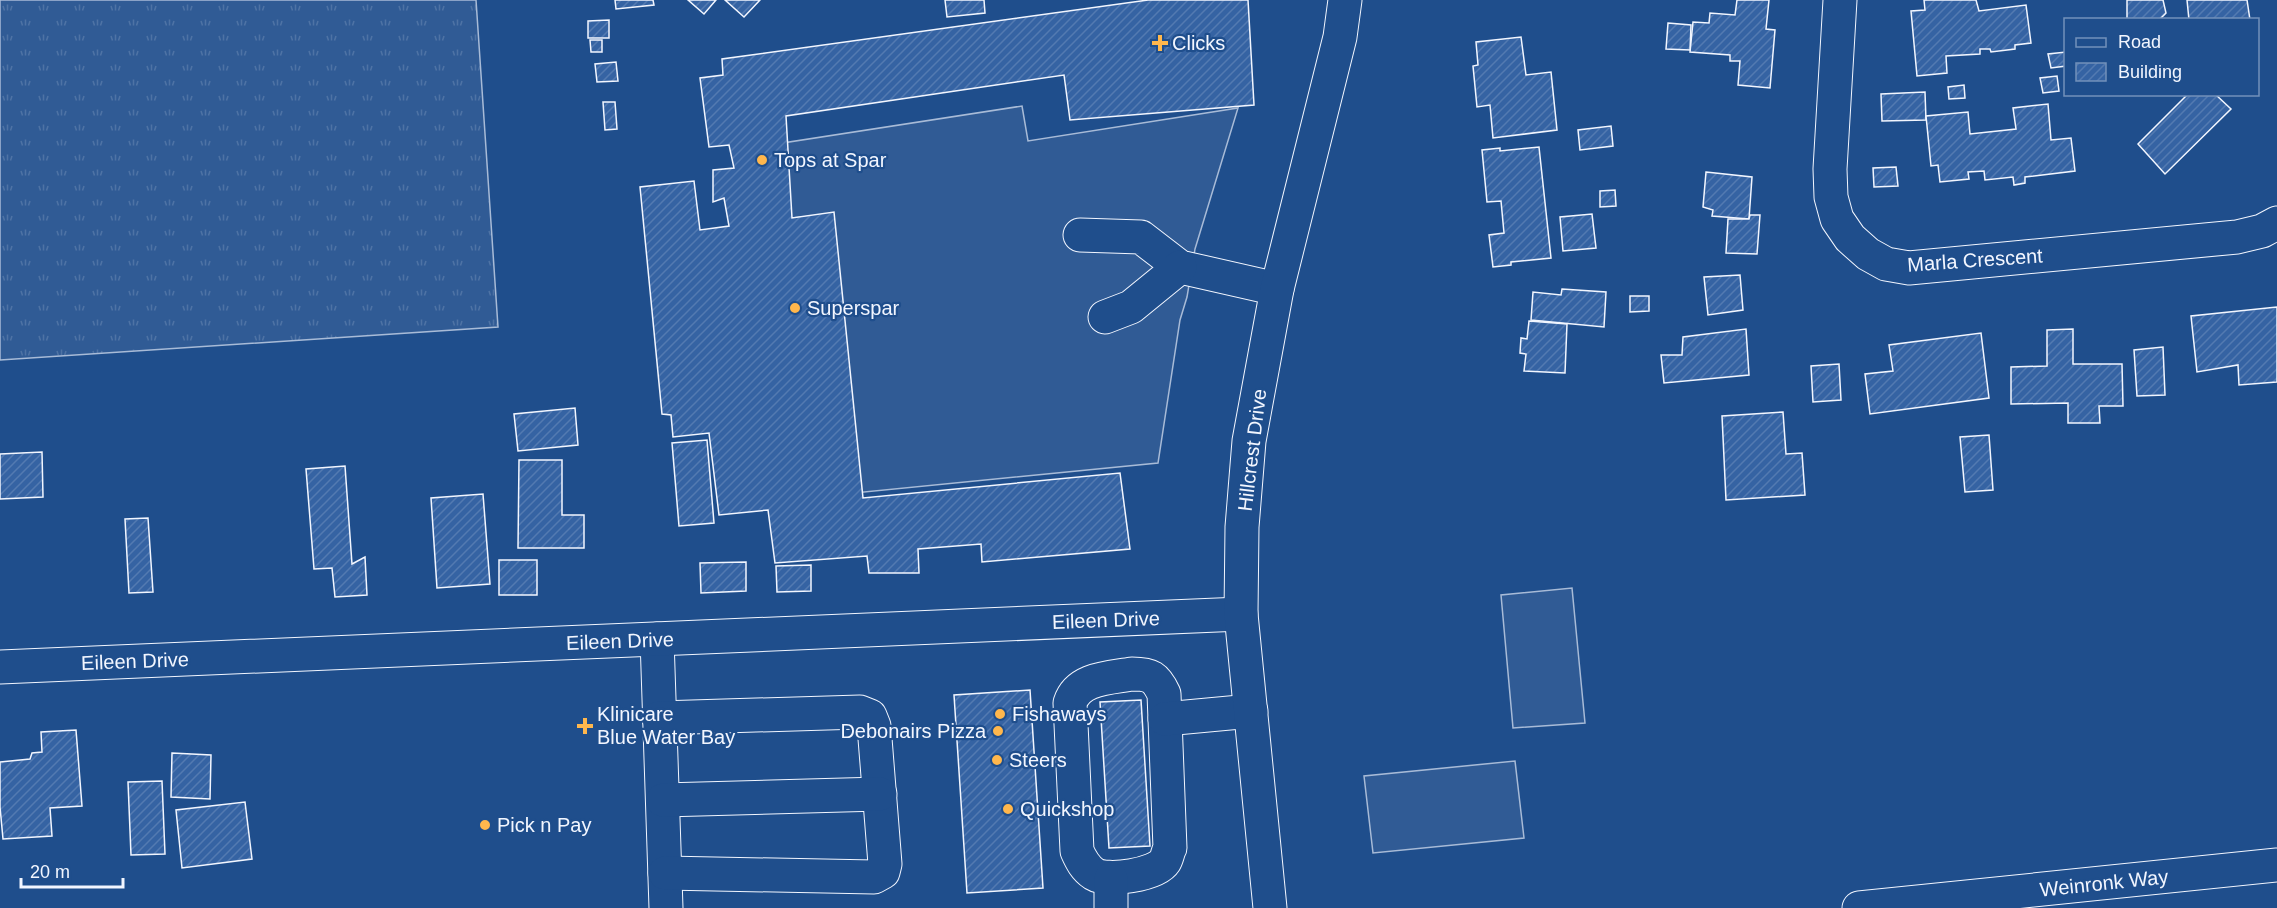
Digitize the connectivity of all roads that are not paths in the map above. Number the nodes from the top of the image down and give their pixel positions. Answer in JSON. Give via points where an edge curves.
{"nodes":[{"id":1,"x":1345,"y":0,"type":"edge"},
{"id":2,"x":1840,"y":0,"type":"edge"},
{"id":3,"x":2277,"y":223,"type":"edge"},
{"id":4,"x":1080,"y":235,"type":"dead end"},
{"id":5,"x":1180,"y":267,"type":"junction"},
{"id":6,"x":1277,"y":289,"type":"junction"},
{"id":7,"x":1105,"y":317,"type":"dead end"},
{"id":8,"x":1241,"y":614,"type":"junction"},
{"id":9,"x":657,"y":639,"type":"junction"},
{"id":10,"x":0,"y":667,"type":"edge"},
{"id":11,"x":1251,"y":711,"type":"junction"},
{"id":12,"x":659,"y":718,"type":"junction"},
{"id":13,"x":1165,"y":719,"type":"junction"},
{"id":14,"x":880,"y":794,"type":"junction"},
{"id":15,"x":663,"y":800,"type":"junction"},
{"id":16,"x":2277,"y":865,"type":"edge"},
{"id":17,"x":665,"y":873,"type":"junction"},
{"id":18,"x":1111,"y":893,"type":"edge"},
{"id":19,"x":666,"y":908,"type":"edge"},
{"id":20,"x":1270,"y":908,"type":"edge"},
{"id":21,"x":1859,"y":908,"type":"edge"}],
"edges":[{"from":1,"to":6,"type":"street","name":"Hillcrest Drive","via":[[1340,37]]},
{"from":2,"to":3,"type":"street","name":"Marla Crescent","via":[[1831,197],[1837,219],[1850,238],[1886,264],[1909,267],[2237,237]]},
{"from":4,"to":5,"type":"street","via":[[1141,237]]},
{"from":5,"to":6,"type":"street"},
{"from":5,"to":7,"type":"street","via":[[1131,307]]},
{"from":6,"to":8,"type":"street","name":"Hillcrest Drive","via":[[1249,441],[1242,527]]},
{"from":8,"to":9,"type":"street","name":"Eileen Drive"},
{"from":8,"to":11,"type":"street","name":"Hillcrest Drive"},
{"from":9,"to":10,"type":"street","name":"Eileen Drive"},
{"from":9,"to":12,"type":"street"},
{"from":11,"to":13,"type":"street"},
{"from":11,"to":20,"type":"street","name":"Hillcrest Drive"},
{"from":12,"to":14,"type":"street","via":[[860,712],[870,716],[874,726]]},
{"from":12,"to":15,"type":"street"},
{"from":13,"to":18,"type":"street","via":[[1170,848],[1165,861],[1154,870]]},
{"from":13,"to":18,"type":"street","via":[[1164,694],[1158,682],[1147,674],[1085,684],[1074,691],[1070,703],[1077,851],[1084,865]]},
{"from":14,"to":15,"type":"street"},
{"from":14,"to":17,"type":"street","via":[[885,864],[883,873],[874,878]]},
{"from":15,"to":17,"type":"street"},
{"from":16,"to":21,"type":"street","name":"Weinronk Way"},
{"from":17,"to":19,"type":"street"}]}
